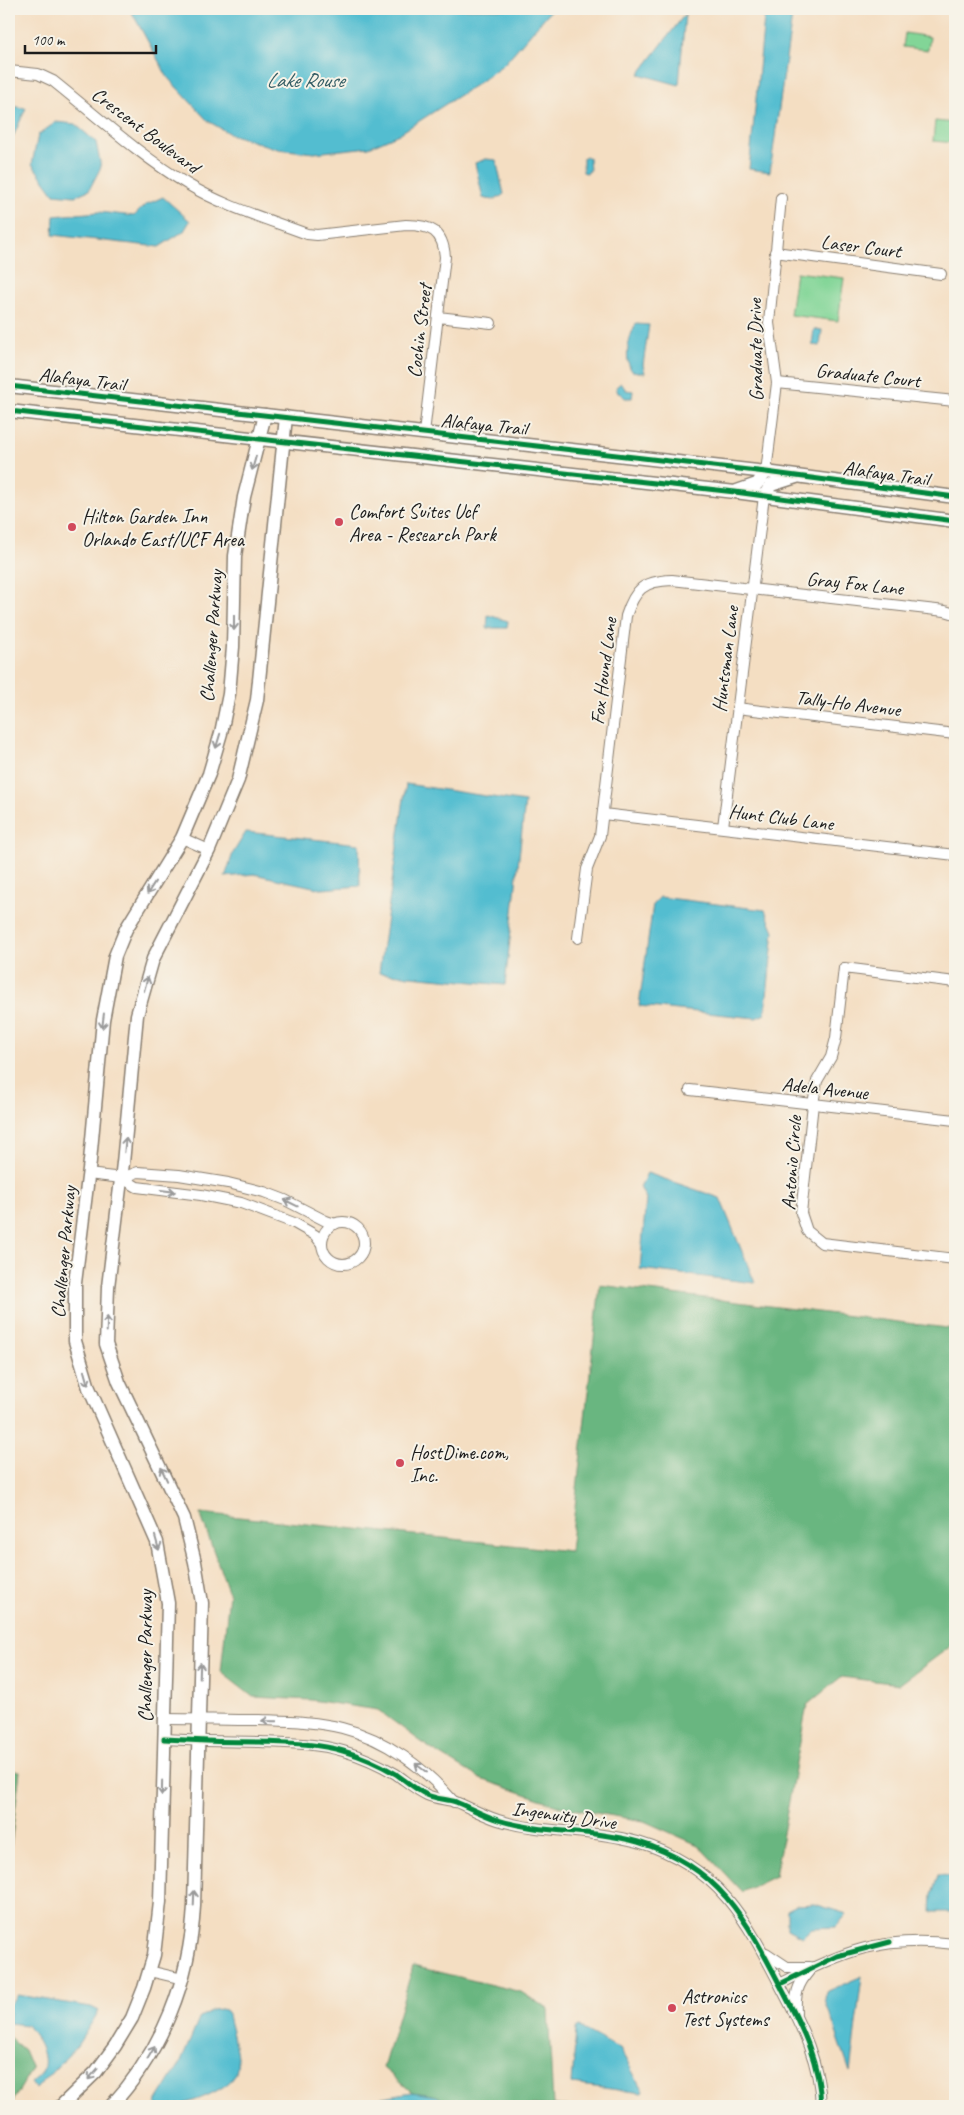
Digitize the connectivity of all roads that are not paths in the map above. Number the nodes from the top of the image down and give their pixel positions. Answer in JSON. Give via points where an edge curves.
{"nodes":[{"id":1,"x":9,"y":71,"type":"edge"},
{"id":2,"x":781,"y":198,"type":"dead end"},
{"id":3,"x":439,"y":234,"type":"joint"},
{"id":4,"x":775,"y":252,"type":"junction"},
{"id":5,"x":941,"y":274,"type":"dead end"},
{"id":6,"x":438,"y":316,"type":"junction"},
{"id":7,"x":491,"y":323,"type":"dead end"},
{"id":8,"x":777,"y":382,"type":"junction"},
{"id":9,"x":9,"y":386,"type":"edge"},
{"id":10,"x":955,"y":401,"type":"edge"},
{"id":11,"x":9,"y":411,"type":"edge"},
{"id":12,"x":265,"y":415,"type":"junction"},
{"id":13,"x":286,"y":417,"type":"junction"},
{"id":14,"x":424,"y":433,"type":"junction"},
{"id":15,"x":260,"y":439,"type":"junction"},
{"id":16,"x":283,"y":442,"type":"junction"},
{"id":17,"x":766,"y":472,"type":"junction"},
{"id":18,"x":798,"y":476,"type":"junction"},
{"id":19,"x":735,"y":492,"type":"junction"},
{"id":20,"x":764,"y":496,"type":"junction"},
{"id":21,"x":955,"y":497,"type":"edge"},
{"id":22,"x":955,"y":522,"type":"edge"},
{"id":23,"x":751,"y":588,"type":"junction"},
{"id":24,"x":955,"y":614,"type":"edge"},
{"id":25,"x":737,"y":708,"type":"junction"},
{"id":26,"x":955,"y":734,"type":"edge"},
{"id":27,"x":603,"y":814,"type":"junction"},
{"id":28,"x":722,"y":827,"type":"junction"},
{"id":29,"x":182,"y":838,"type":"junction"},
{"id":30,"x":209,"y":850,"type":"junction"},
{"id":31,"x":955,"y":855,"type":"edge"},
{"id":32,"x":578,"y":938,"type":"dead end"},
{"id":33,"x":955,"y":982,"type":"edge"},
{"id":34,"x":690,"y":1090,"type":"dead end"},
{"id":35,"x":813,"y":1104,"type":"junction"},
{"id":36,"x":955,"y":1120,"type":"edge"},
{"id":37,"x":88,"y":1174,"type":"junction"},
{"id":38,"x":122,"y":1178,"type":"junction"},
{"id":39,"x":335,"y":1224,"type":"junction"},
{"id":40,"x":322,"y":1244,"type":"junction"},
{"id":41,"x":955,"y":1259,"type":"edge"},
{"id":42,"x":164,"y":1719,"type":"junction"},
{"id":43,"x":199,"y":1719,"type":"junction"},
{"id":44,"x":164,"y":1739,"type":"junction"},
{"id":45,"x":198,"y":1741,"type":"junction"},
{"id":46,"x":455,"y":1802,"type":"junction"},
{"id":47,"x":955,"y":1944,"type":"edge"},
{"id":48,"x":763,"y":1951,"type":"junction"},
{"id":49,"x":813,"y":1967,"type":"junction"},
{"id":50,"x":150,"y":1971,"type":"junction"},
{"id":51,"x":183,"y":1979,"type":"junction"},
{"id":52,"x":780,"y":1984,"type":"junction"},
{"id":53,"x":797,"y":2016,"type":"junction"},
{"id":54,"x":61,"y":2106,"type":"edge"},
{"id":55,"x":111,"y":2106,"type":"edge"},
{"id":56,"x":821,"y":2106,"type":"edge"}],
"edges":[{"from":1,"to":3,"type":"street","name":"Crescent Boulevard","via":[[38,74],[53,81],[187,184],[297,230],[317,236],[413,225],[430,228]]},
{"from":2,"to":4,"type":"street","name":"Graduate Drive"},
{"from":3,"to":6,"type":"street","name":"Cochin Street","via":[[446,257]]},
{"from":4,"to":5,"type":"street","name":"Laser Court"},
{"from":4,"to":8,"type":"street","name":"Graduate Drive","via":[[769,323]]},
{"from":6,"to":7,"type":"street"},
{"from":6,"to":14,"type":"street","name":"Cochin Street"},
{"from":8,"to":10,"type":"street","name":"Graduate Court"},
{"from":8,"to":17,"type":"street","name":"Graduate Drive"},
{"from":9,"to":12,"type":"main road","name":"Alafaya Trail"},
{"from":11,"to":15,"type":"main road","name":"Alafaya Trail"},
{"from":12,"to":13,"type":"main road","name":"Alafaya Trail"},
{"from":12,"to":15,"type":"main road","name":"Challenger Parkway"},
{"from":13,"to":14,"type":"main road","name":"Alafaya Trail"},
{"from":13,"to":16,"type":"main road"},
{"from":14,"to":17,"type":"main road","name":"Alafaya Trail"},
{"from":15,"to":16,"type":"main road","name":"Alafaya Trail"},
{"from":15,"to":29,"type":"main road","name":"Challenger Parkway","one_way":true,"via":[[244,497],[235,556],[234,647],[229,694],[209,774]]},
{"from":16,"to":19,"type":"main road","name":"Alafaya Trail"},
{"from":16,"to":30,"type":"main road","via":[[257,700],[238,780]]},
{"from":17,"to":18,"type":"main road","name":"Alafaya Trail"},
{"from":17,"to":19,"type":"main road","via":[[757,484]]},
{"from":18,"to":20,"type":"main road","via":[[771,485]]},
{"from":18,"to":21,"type":"main road","name":"Alafaya Trail"},
{"from":19,"to":20,"type":"main road","name":"Alafaya Trail"},
{"from":20,"to":22,"type":"main road","name":"Alafaya Trail"},
{"from":20,"to":23,"type":"street","name":"Huntsman Lane"},
{"from":23,"to":24,"type":"street","name":"Gray Fox Lane"},
{"from":23,"to":25,"type":"street","name":"Huntsman Lane"},
{"from":23,"to":27,"type":"street","name":"Fox Hound Lane","via":[[664,580],[646,584],[636,592],[626,616]]},
{"from":25,"to":26,"type":"street","name":"Tally-Ho Avenue"},
{"from":25,"to":28,"type":"street","name":"Huntsman Lane"},
{"from":27,"to":28,"type":"street","name":"Hunt Club Lane"},
{"from":27,"to":32,"type":"street","name":"Fox Hound Lane","via":[[598,844],[586,869]]},
{"from":28,"to":31,"type":"street","name":"Hunt Club Lane"},
{"from":29,"to":30,"type":"street"},
{"from":29,"to":37,"type":"main road","name":"Challenger Parkway","one_way":true,"via":[[126,928],[115,956],[103,1020]]},
{"from":38,"to":30,"type":"main road","one_way":true,"via":[[137,1015],[153,959]]},
{"from":33,"to":35,"type":"street","name":"Antonio Circle","via":[[844,968],[836,1038],[831,1057],[817,1081]]},
{"from":34,"to":35,"type":"street","name":"Adela Avenue"},
{"from":35,"to":36,"type":"street","name":"Adela Avenue"},
{"from":35,"to":41,"type":"street","name":"Antonio Circle","via":[[801,1212],[807,1231],[822,1243]]},
{"from":37,"to":38,"type":"street"},
{"from":37,"to":42,"type":"main road","name":"Challenger Parkway","one_way":true,"via":[[75,1283],[75,1340],[89,1388],[157,1542],[168,1603]]},
{"from":39,"to":38,"type":"street","one_way":true,"via":[[278,1198],[228,1183],[138,1172]]},
{"from":38,"to":40,"type":"street","one_way":true,"via":[[137,1187],[221,1198],[264,1210],[315,1235]]},
{"from":43,"to":38,"type":"main road","one_way":true,"via":[[202,1603],[195,1562],[184,1518],[119,1382],[106,1344],[108,1288]]},
{"from":39,"to":40,"type":"street","via":[[326,1231]]},
{"from":39,"to":40,"type":"street","via":[[350,1224],[360,1232],[363,1246],[358,1258],[348,1263],[337,1263],[324,1252]]},
{"from":42,"to":43,"type":"street","name":"Ingenuity Drive"},
{"from":42,"to":44,"type":"main road","name":"Challenger Parkway"},
{"from":43,"to":45,"type":"main road"},
{"from":46,"to":43,"type":"street","name":"Ingenuity Drive","one_way":true,"via":[[436,1780],[411,1761],[368,1737],[344,1728],[304,1722]]},
{"from":44,"to":45,"type":"street","name":"Ingenuity Drive"},
{"from":44,"to":50,"type":"main road","name":"Challenger Parkway","one_way":true,"via":[[159,1918]]},
{"from":45,"to":46,"type":"street","name":"Ingenuity Drive","via":[[291,1743],[332,1748],[382,1766],[426,1795]]},
{"from":51,"to":45,"type":"main road","one_way":true,"via":[[193,1922]]},
{"from":46,"to":48,"type":"street","name":"Ingenuity Drive","via":[[509,1823],[621,1838],[665,1852],[724,1893],[739,1910]]},
{"from":47,"to":49,"type":"street","via":[[923,1940],[890,1942],[847,1953]]},
{"from":48,"to":49,"type":"street","via":[[787,1967]]},
{"from":48,"to":52,"type":"street","name":"Ingenuity Drive"},
{"from":49,"to":52,"type":"street"},
{"from":49,"to":53,"type":"street","via":[[797,1989]]},
{"from":50,"to":51,"type":"street"},
{"from":50,"to":54,"type":"main road","name":"Challenger Parkway","one_way":true,"via":[[138,2003],[115,2046],[86,2083]]},
{"from":55,"to":51,"type":"main road","one_way":true,"via":[[151,2052],[167,2022]]},
{"from":52,"to":53,"type":"street","name":"Ingenuity Drive"},
{"from":53,"to":56,"type":"street","name":"Ingenuity Drive","via":[[815,2063]]}]}
